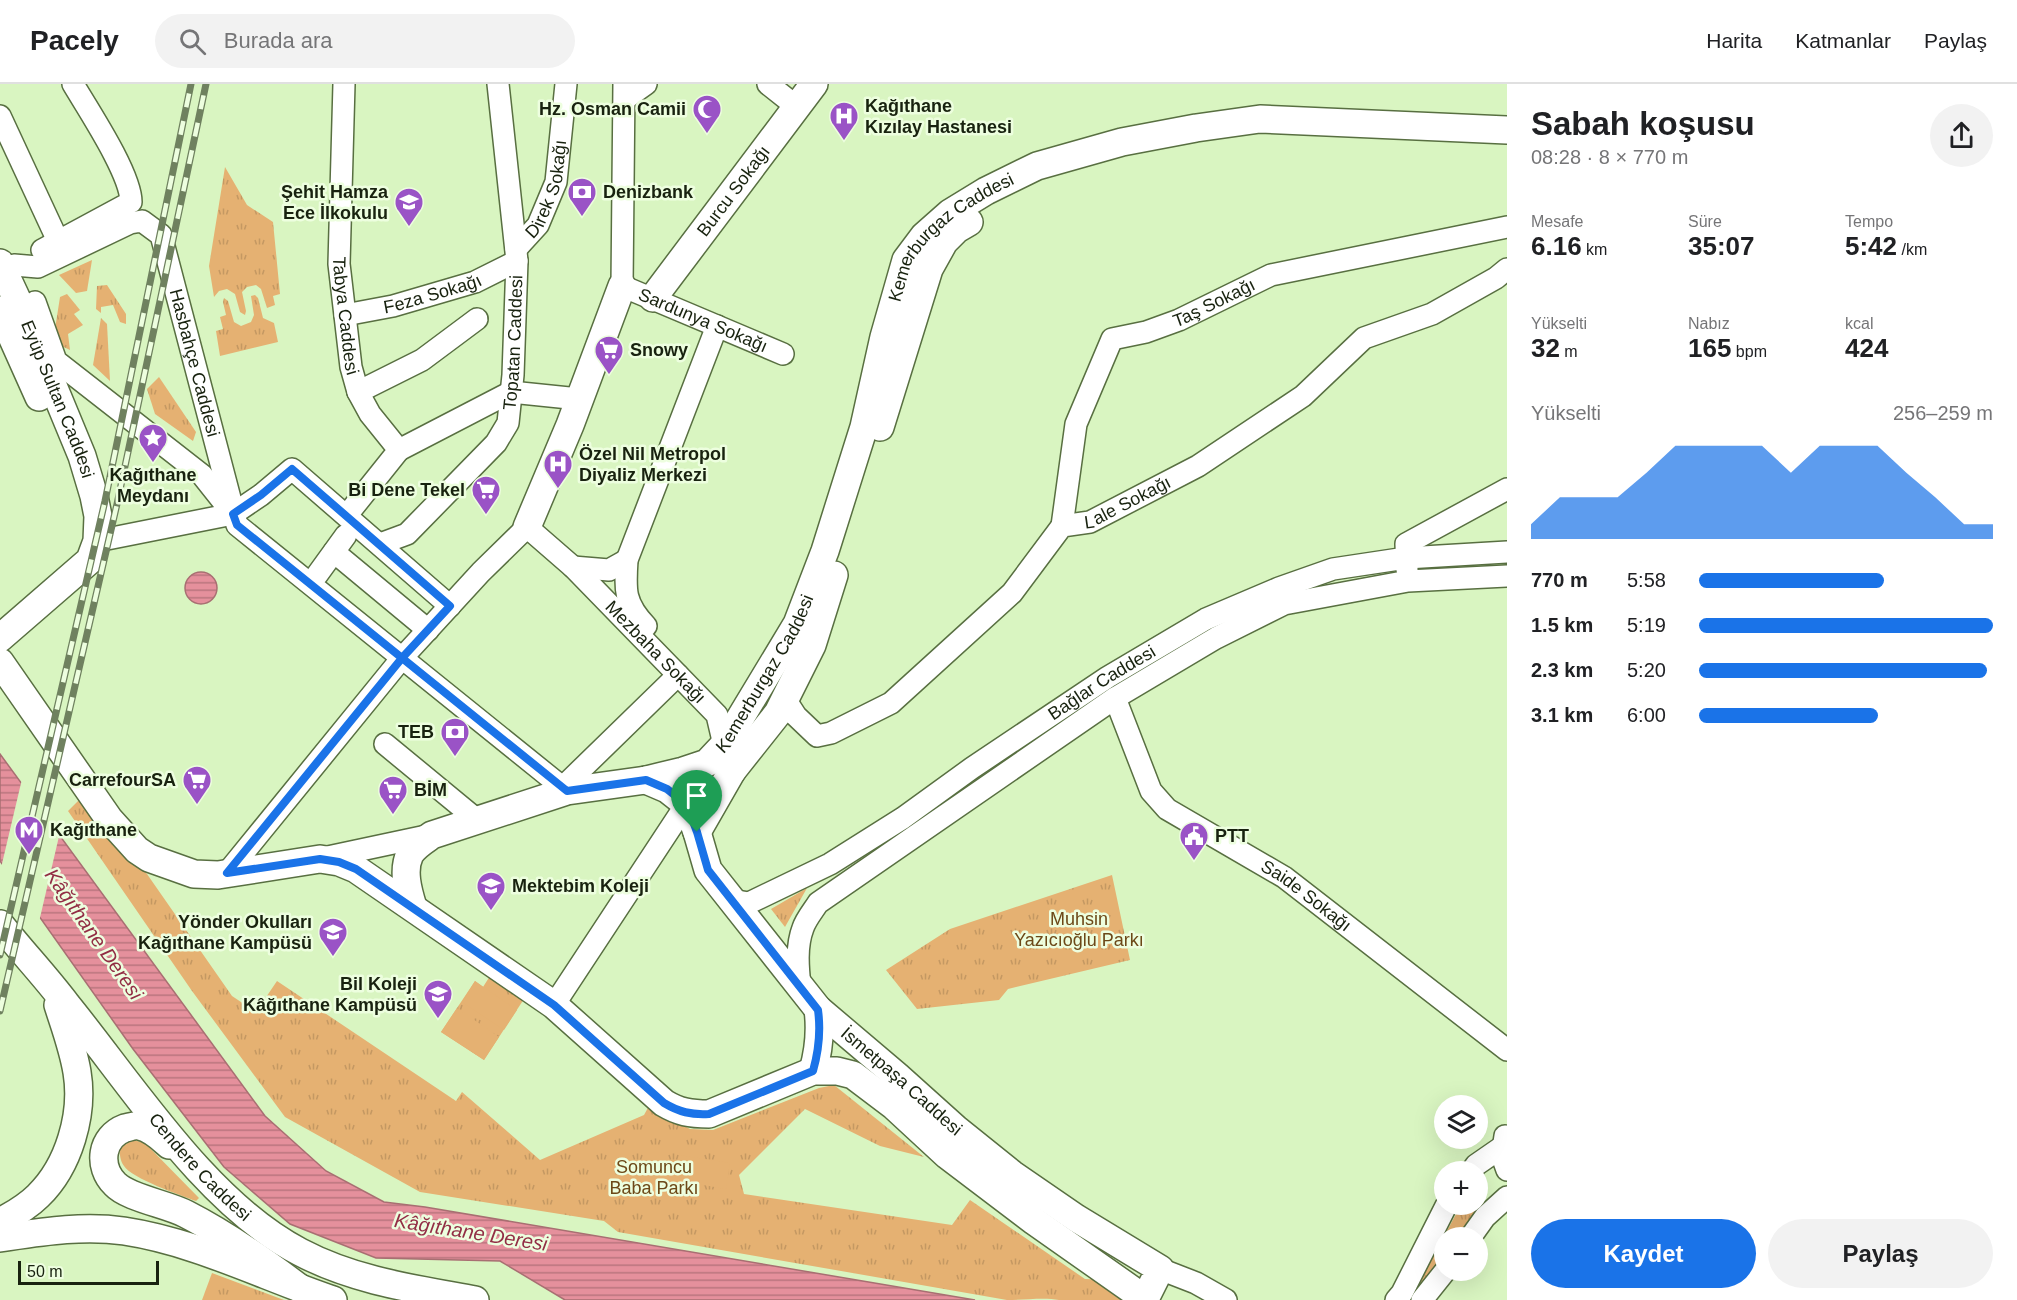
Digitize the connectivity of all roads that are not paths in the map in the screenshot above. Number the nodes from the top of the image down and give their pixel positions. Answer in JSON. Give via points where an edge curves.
{"nodes":[{"id":1,"x":344,"y":84,"type":"edge"},
{"id":2,"x":498,"y":84,"type":"edge"},
{"id":3,"x":566,"y":84,"type":"edge"},
{"id":4,"x":646,"y":84,"type":"edge"},
{"id":5,"x":768,"y":84,"type":"edge"},
{"id":6,"x":814,"y":84,"type":"edge"},
{"id":7,"x":77,"y":85,"type":"edge"},
{"id":8,"x":625,"y":92,"type":"edge"},
{"id":9,"x":797,"y":107,"type":"junction"},
{"id":10,"x":0,"y":116,"type":"edge"},
{"id":11,"x":1507,"y":130,"type":"edge"},
{"id":12,"x":1507,"y":147,"type":"edge"},
{"id":13,"x":1507,"y":227,"type":"edge"},
{"id":14,"x":58,"y":241,"type":"junction"},
{"id":15,"x":516,"y":255,"type":"junction"},
{"id":16,"x":6,"y":266,"type":"edge"},
{"id":17,"x":1507,"y":269,"type":"edge"},
{"id":18,"x":622,"y":286,"type":"junction"},
{"id":19,"x":652,"y":298,"type":"junction"},
{"id":20,"x":34,"y":302,"type":"dead end"},
{"id":21,"x":0,"y":310,"type":"edge"},
{"id":22,"x":345,"y":315,"type":"junction"},
{"id":23,"x":477,"y":320,"type":"dead end"},
{"id":24,"x":717,"y":326,"type":"junction"},
{"id":25,"x":783,"y":354,"type":"dead end"},
{"id":26,"x":40,"y":378,"type":"junction"},
{"id":27,"x":358,"y":392,"type":"junction"},
{"id":28,"x":512,"y":392,"type":"junction"},
{"id":29,"x":579,"y":399,"type":"junction"},
{"id":30,"x":399,"y":450,"type":"junction"},
{"id":31,"x":1507,"y":489,"type":"edge"},
{"id":32,"x":233,"y":514,"type":"junction"},
{"id":33,"x":1062,"y":526,"type":"junction"},
{"id":34,"x":527,"y":527,"type":"junction"},
{"id":35,"x":342,"y":534,"type":"junction"},
{"id":36,"x":94,"y":542,"type":"junction"},
{"id":37,"x":380,"y":544,"type":"junction"},
{"id":38,"x":1507,"y":552,"type":"edge"},
{"id":39,"x":1406,"y":558,"type":"junction"},
{"id":40,"x":627,"y":560,"type":"junction"},
{"id":41,"x":573,"y":567,"type":"junction"},
{"id":42,"x":317,"y":575,"type":"dead end"},
{"id":43,"x":1507,"y":576,"type":"edge"},
{"id":44,"x":1408,"y":581,"type":"junction"},
{"id":45,"x":450,"y":606,"type":"junction"},
{"id":46,"x":0,"y":618,"type":"edge"},
{"id":47,"x":428,"y":630,"type":"junction"},
{"id":48,"x":0,"y":638,"type":"edge"},
{"id":49,"x":402,"y":658,"type":"junction"},
{"id":50,"x":0,"y":662,"type":"edge"},
{"id":51,"x":678,"y":675,"type":"junction"},
{"id":52,"x":1115,"y":698,"type":"junction"},
{"id":53,"x":785,"y":699,"type":"junction"},
{"id":54,"x":730,"y":737,"type":"junction"},
{"id":55,"x":385,"y":744,"type":"dead end"},
{"id":56,"x":646,"y":780,"type":"junction"},
{"id":57,"x":565,"y":789,"type":"junction"},
{"id":58,"x":685,"y":806,"type":"junction"},
{"id":59,"x":476,"y":819,"type":"junction"},
{"id":60,"x":697,"y":832,"type":"junction"},
{"id":61,"x":432,"y":835,"type":"junction"},
{"id":62,"x":320,"y":859,"type":"junction"},
{"id":63,"x":227,"y":873,"type":"junction"},
{"id":64,"x":731,"y":900,"type":"junction"},
{"id":65,"x":413,"y":907,"type":"junction"},
{"id":66,"x":4,"y":934,"type":"edge"},
{"id":67,"x":800,"y":986,"type":"junction"},
{"id":68,"x":53,"y":988,"type":"junction"},
{"id":69,"x":554,"y":1005,"type":"junction"},
{"id":70,"x":818,"y":1010,"type":"junction"},
{"id":71,"x":1507,"y":1050,"type":"edge"},
{"id":72,"x":813,"y":1071,"type":"junction"},
{"id":73,"x":1504,"y":1141,"type":"edge"},
{"id":74,"x":1481,"y":1161,"type":"edge"},
{"id":75,"x":194,"y":1163,"type":"junction"},
{"id":76,"x":1507,"y":1170,"type":"edge"},
{"id":77,"x":1507,"y":1197,"type":"edge"},
{"id":78,"x":1441,"y":1215,"type":"edge"},
{"id":79,"x":0,"y":1222,"type":"edge"},
{"id":80,"x":1478,"y":1227,"type":"edge"},
{"id":81,"x":0,"y":1238,"type":"edge"},
{"id":82,"x":1160,"y":1269,"type":"junction"},
{"id":83,"x":1437,"y":1281,"type":"edge"},
{"id":84,"x":301,"y":1289,"type":"junction"},
{"id":85,"x":333,"y":1300,"type":"edge"},
{"id":86,"x":475,"y":1300,"type":"edge"},
{"id":87,"x":1150,"y":1300,"type":"edge"},
{"id":88,"x":1226,"y":1300,"type":"edge"},
{"id":89,"x":1396,"y":1300,"type":"edge"},
{"id":90,"x":1422,"y":1300,"type":"edge"}],
"edges":[{"from":1,"to":22,"type":"street","name":"Tabya Caddesi","via":[[339,264]]},
{"from":2,"to":15,"type":"street","name":"Topatan Caddesi"},
{"from":3,"to":15,"type":"street","name":"Direk Sokağı","via":[[556,182],[538,225]]},
{"from":4,"to":8,"type":"street"},
{"from":5,"to":9,"type":"street"},
{"from":6,"to":9,"type":"main road","name":"Burcu Sokağı"},
{"from":7,"to":14,"type":"street","via":[[131,190],[131,202]]},
{"from":8,"to":18,"type":"street"},
{"from":9,"to":19,"type":"main road","name":"Burcu Sokağı"},
{"from":10,"to":14,"type":"street"},
{"from":11,"to":54,"type":"main road","name":"Kemerburgaz Caddesi","via":[[1260,119],[1196,128],[1122,142],[1037,166],[950,213],[924,236],[906,260],[864,427],[825,551],[797,624]]},
{"from":12,"to":53,"type":"main road","name":"Kemerburgaz Caddesi","via":[[1236,136],[1090,164],[1044,179],[957,229],[944,242],[929,269],[812,645]]},
{"from":13,"to":33,"type":"street","name":"Taş Sokağı","via":[[1271,275],[1179,320],[1112,339],[1076,423]]},
{"from":14,"to":16,"type":"street"},
{"from":15,"to":22,"type":"street","name":"Feza Sokağı","via":[[475,282],[393,306]]},
{"from":15,"to":28,"type":"street","name":"Topatan Caddesi"},
{"from":16,"to":26,"type":"main road","name":"Eyüp Sultan Caddesi"},
{"from":16,"to":32,"type":"street","name":"Hasbahçe Caddesi","via":[[38,267],[130,223],[142,221],[161,235]]},
{"from":17,"to":33,"type":"street","name":"Lale Sokağı","via":[[1432,314],[1364,338],[1303,396],[1198,466],[1090,522]]},
{"from":18,"to":19,"type":"street","name":"Sardunya Sokağı"},
{"from":18,"to":29,"type":"main road"},
{"from":19,"to":24,"type":"street","name":"Sardunya Sokağı"},
{"from":20,"to":32,"type":"street","via":[[56,361],[202,475]]},
{"from":21,"to":26,"type":"main road","name":"Eyüp Sultan Caddesi"},
{"from":22,"to":27,"type":"street","name":"Tabya Caddesi"},
{"from":23,"to":27,"type":"street","via":[[422,360]]},
{"from":24,"to":25,"type":"street","name":"Sardunya Sokağı"},
{"from":24,"to":40,"type":"street","name":"Mezbaha Sokağı"},
{"from":26,"to":36,"type":"main road","name":"Eyüp Sultan Caddesi","via":[[80,488]]},
{"from":27,"to":30,"type":"street","name":"Tabya Caddesi"},
{"from":28,"to":29,"type":"street"},
{"from":28,"to":30,"type":"street"},
{"from":28,"to":37,"type":"street","name":"Topatan Caddesi","via":[[508,423],[496,443],[407,534]]},
{"from":29,"to":34,"type":"main road"},
{"from":30,"to":35,"type":"street"},
{"from":31,"to":39,"type":"street","via":[[1406,544]]},
{"from":32,"to":35,"type":"street","via":[[292,469]]},
{"from":32,"to":36,"type":"street"},
{"from":32,"to":49,"type":"street","via":[[237,525]]},
{"from":33,"to":53,"type":"street","name":"Lale Sokağı","via":[[1012,593],[891,703],[817,736]]},
{"from":34,"to":41,"type":"street","name":"Mezbaha Sokağı"},
{"from":34,"to":45,"type":"street"},
{"from":35,"to":37,"type":"street"},
{"from":35,"to":42,"type":"street"},
{"from":35,"to":47,"type":"street"},
{"from":36,"to":46,"type":"main road"},
{"from":36,"to":48,"type":"main road","via":[[90,560],[83,568]]},
{"from":37,"to":45,"type":"street"},
{"from":38,"to":39,"type":"street","name":"Bağlar Caddesi"},
{"from":39,"to":44,"type":"street"},
{"from":39,"to":64,"type":"street","name":"Bağlar Caddesi","via":[[1333,569],[1206,619],[1108,677],[830,864],[749,903]]},
{"from":40,"to":41,"type":"street","via":[[609,570]]},
{"from":40,"to":54,"type":"street","name":"Mezbaha Sokağı","via":[[625,592],[633,613],[723,706]]},
{"from":41,"to":51,"type":"street","name":"Mezbaha Sokağı"},
{"from":43,"to":44,"type":"street","name":"Bağlar Caddesi"},
{"from":44,"to":52,"type":"street","name":"Bağlar Caddesi","via":[[1284,604],[1216,638]]},
{"from":45,"to":47,"type":"street"},
{"from":47,"to":49,"type":"street"},
{"from":49,"to":57,"type":"street"},
{"from":49,"to":63,"type":"street"},
{"from":50,"to":63,"type":"main road","via":[[109,819],[137,850],[194,874]]},
{"from":51,"to":54,"type":"street","name":"Mezbaha Sokağı","via":[[717,715]]},
{"from":51,"to":57,"type":"street"},
{"from":52,"to":67,"type":"street","name":"Bağlar Caddesi","via":[[819,903],[800,937]]},
{"from":52,"to":71,"type":"street","name":"Saide Sokağı","via":[[1151,791],[1167,809],[1284,877]]},
{"from":53,"to":54,"type":"main road","name":"Kemerburgaz Caddesi","via":[[778,713]]},
{"from":54,"to":56,"type":"main road","via":[[683,771]]},
{"from":54,"to":60,"type":"main road"},
{"from":55,"to":59,"type":"street"},
{"from":56,"to":57,"type":"main road"},
{"from":56,"to":58,"type":"main road","via":[[667,789]]},
{"from":57,"to":59,"type":"main road"},
{"from":58,"to":60,"type":"main road","name":"İsmetpaşa Caddesi"},
{"from":58,"to":69,"type":"street"},
{"from":59,"to":61,"type":"main road"},
{"from":60,"to":64,"type":"main road","name":"İsmetpaşa Caddesi","via":[[708,870]]},
{"from":61,"to":62,"type":"street"},
{"from":61,"to":65,"type":"main road","via":[[410,855],[407,881]]},
{"from":62,"to":63,"type":"main road"},
{"from":62,"to":65,"type":"main road","via":[[356,869]]},
{"from":64,"to":67,"type":"main road","name":"İsmetpaşa Caddesi"},
{"from":65,"to":69,"type":"main road"},
{"from":66,"to":68,"type":"main road","name":"Cendere Caddesi"},
{"from":67,"to":70,"type":"main road","name":"İsmetpaşa Caddesi"},
{"from":68,"to":75,"type":"main road","name":"Cendere Caddesi"},
{"from":68,"to":79,"type":"main road","via":[[76,1065],[78,1112],[69,1148],[56,1172],[39,1195]]},
{"from":69,"to":72,"type":"main road","via":[[679,1112],[709,1114]]},
{"from":70,"to":72,"type":"main road","via":[[821,1030]]},
{"from":70,"to":82,"type":"main road","name":"İsmetpaşa Caddesi","via":[[1012,1174]]},
{"from":72,"to":87,"type":"main road","via":[[837,1071],[868,1084],[965,1168],[1034,1221]]},
{"from":73,"to":74,"type":"street"},
{"from":73,"to":76,"type":"street","via":[[1502,1156]]},
{"from":75,"to":84,"type":"main road","via":[[159,1135],[136,1125],[114,1134],[103,1152],[104,1164],[115,1185],[212,1228]]},
{"from":75,"to":86,"type":"main road","name":"Cendere Caddesi","via":[[252,1220],[298,1251],[377,1282]]},
{"from":77,"to":80,"type":"street"},
{"from":78,"to":89,"type":"street"},
{"from":81,"to":84,"type":"main road","via":[[67,1230],[122,1231],[225,1259]]},
{"from":82,"to":87,"type":"main road"},
{"from":82,"to":88,"type":"street"},
{"from":83,"to":90,"type":"street"},
{"from":84,"to":85,"type":"main road"}]}
